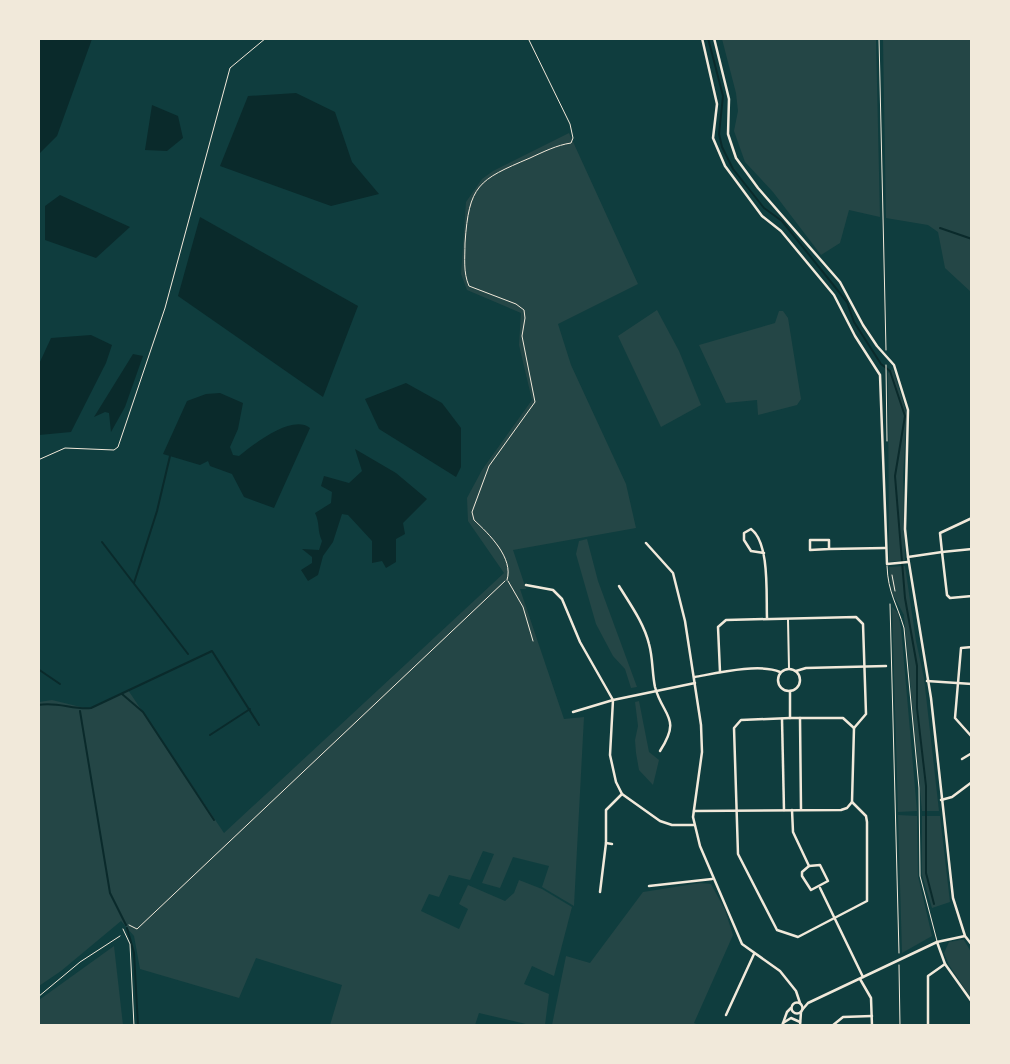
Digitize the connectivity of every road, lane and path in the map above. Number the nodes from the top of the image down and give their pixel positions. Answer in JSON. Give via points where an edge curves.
{"nodes":[{"id":1,"x":266,"y":38,"type":"edge"},
{"id":2,"x":528,"y":38,"type":"edge"},
{"id":3,"x":702,"y":38,"type":"edge"},
{"id":4,"x":714,"y":38,"type":"edge"},
{"id":5,"x":879,"y":38,"type":"edge"},
{"id":6,"x":886,"y":356,"type":"junction"},
{"id":7,"x":886,"y":372,"type":"dead end"},
{"id":8,"x":38,"y":460,"type":"edge"},
{"id":9,"x":971,"y":518,"type":"edge"},
{"id":10,"x":646,"y":543,"type":"dead end"},
{"id":11,"x":886,"y":548,"type":"junction"},
{"id":12,"x":829,"y":549,"type":"junction"},
{"id":13,"x":971,"y":549,"type":"edge"},
{"id":14,"x":942,"y":552,"type":"junction"},
{"id":15,"x":764,"y":553,"type":"junction"},
{"id":16,"x":908,"y":560,"type":"junction"},
{"id":17,"x":888,"y":564,"type":"junction"},
{"id":18,"x":507,"y":580,"type":"junction"},
{"id":19,"x":526,"y":585,"type":"dead end"},
{"id":20,"x":619,"y":586,"type":"dead end"},
{"id":21,"x":971,"y":596,"type":"edge"},
{"id":22,"x":892,"y":599,"type":"junction"},
{"id":23,"x":767,"y":618,"type":"junction"},
{"id":24,"x":788,"y":618,"type":"junction"},
{"id":25,"x":533,"y":641,"type":"dead end"},
{"id":26,"x":971,"y":647,"type":"edge"},
{"id":27,"x":886,"y":666,"type":"dead end"},
{"id":28,"x":865,"y":667,"type":"junction"},
{"id":29,"x":789,"y":668,"type":"junction"},
{"id":30,"x":796,"y":671,"type":"junction"},
{"id":31,"x":720,"y":672,"type":"junction"},
{"id":32,"x":780,"y":672,"type":"junction"},
{"id":33,"x":695,"y":677,"type":"junction"},
{"id":34,"x":927,"y":681,"type":"junction"},
{"id":35,"x":695,"y":683,"type":"junction"},
{"id":36,"x":958,"y":683,"type":"junction"},
{"id":37,"x":971,"y":684,"type":"edge"},
{"id":38,"x":656,"y":691,"type":"junction"},
{"id":39,"x":790,"y":691,"type":"junction"},
{"id":40,"x":612,"y":700,"type":"junction"},
{"id":41,"x":573,"y":712,"type":"dead end"},
{"id":42,"x":790,"y":718,"type":"junction"},
{"id":43,"x":782,"y":719,"type":"junction"},
{"id":44,"x":800,"y":719,"type":"junction"},
{"id":45,"x":854,"y":728,"type":"junction"},
{"id":46,"x":971,"y":737,"type":"edge"},
{"id":47,"x":660,"y":751,"type":"dead end"},
{"id":48,"x":971,"y":753,"type":"edge"},
{"id":49,"x":962,"y":759,"type":"dead end"},
{"id":50,"x":971,"y":782,"type":"edge"},
{"id":51,"x":967,"y":786,"type":"junction"},
{"id":52,"x":971,"y":790,"type":"edge"},
{"id":53,"x":622,"y":794,"type":"junction"},
{"id":54,"x":941,"y":800,"type":"junction"},
{"id":55,"x":852,"y":803,"type":"junction"},
{"id":56,"x":801,"y":809,"type":"junction"},
{"id":57,"x":784,"y":810,"type":"junction"},
{"id":58,"x":792,"y":810,"type":"junction"},
{"id":59,"x":694,"y":811,"type":"junction"},
{"id":60,"x":736,"y":811,"type":"junction"},
{"id":61,"x":694,"y":825,"type":"junction"},
{"id":62,"x":606,"y":843,"type":"junction"},
{"id":63,"x":612,"y":844,"type":"dead end"},
{"id":64,"x":809,"y":866,"type":"junction"},
{"id":65,"x":713,"y":879,"type":"junction"},
{"id":66,"x":649,"y":886,"type":"dead end"},
{"id":67,"x":820,"y":888,"type":"junction"},
{"id":68,"x":600,"y":892,"type":"dead end"},
{"id":69,"x":834,"y":918,"type":"junction"},
{"id":70,"x":129,"y":925,"type":"dead end"},
{"id":71,"x":123,"y":929,"type":"dead end"},
{"id":72,"x":120,"y":936,"type":"dead end"},
{"id":73,"x":965,"y":936,"type":"junction"},
{"id":74,"x":937,"y":942,"type":"junction"},
{"id":75,"x":971,"y":945,"type":"edge"},
{"id":76,"x":754,"y":954,"type":"junction"},
{"id":77,"x":899,"y":960,"type":"junction"},
{"id":78,"x":945,"y":964,"type":"junction"},
{"id":79,"x":861,"y":978,"type":"junction"},
{"id":80,"x":796,"y":991,"type":"junction"},
{"id":81,"x":38,"y":996,"type":"edge"},
{"id":82,"x":971,"y":1002,"type":"edge"},
{"id":83,"x":794,"y":1003,"type":"junction"},
{"id":84,"x":800,"y":1003,"type":"junction"},
{"id":85,"x":808,"y":1003,"type":"junction"},
{"id":86,"x":792,"y":1008,"type":"junction"},
{"id":87,"x":802,"y":1010,"type":"junction"},
{"id":88,"x":796,"y":1013,"type":"junction"},
{"id":89,"x":726,"y":1015,"type":"dead end"},
{"id":90,"x":872,"y":1016,"type":"junction"},
{"id":91,"x":800,"y":1022,"type":"edge"},
{"id":92,"x":782,"y":1024,"type":"edge"},
{"id":93,"x":134,"y":1026,"type":"edge"},
{"id":94,"x":832,"y":1026,"type":"edge"},
{"id":95,"x":872,"y":1026,"type":"edge"},
{"id":96,"x":900,"y":1026,"type":"edge"},
{"id":97,"x":928,"y":1026,"type":"edge"}],
"edges":[{"from":1,"to":8,"type":"path","via":[[230,68],[165,308],[118,447],[65,448]]},
{"from":2,"to":18,"type":"path","via":[[573,138],[571,143],[495,173],[482,184],[467,213],[464,259],[469,286],[524,310],[522,336],[535,402],[489,466],[472,512],[506,559]]},
{"from":3,"to":11,"type":"street","via":[[716,93],[713,138],[720,156],[762,216],[781,231],[834,295],[880,375]]},
{"from":4,"to":6,"type":"street","via":[[729,99],[728,134],[736,158],[840,282]]},
{"from":5,"to":6,"type":"path"},
{"from":6,"to":7,"type":"path"},
{"from":6,"to":16,"type":"street","via":[[897,370],[908,410]]},
{"from":9,"to":14,"type":"street","via":[[940,533]]},
{"from":10,"to":33,"type":"street","via":[[673,573]]},
{"from":11,"to":12,"type":"street"},
{"from":11,"to":17,"type":"street"},
{"from":12,"to":12,"type":"street","via":[[810,550],[810,540],[829,540]]},
{"from":13,"to":14,"type":"street"},
{"from":14,"to":16,"type":"street"},
{"from":14,"to":21,"type":"street","via":[[947,595]]},
{"from":15,"to":15,"type":"street","via":[[755,531],[744,533],[751,551]]},
{"from":15,"to":23,"type":"street"},
{"from":16,"to":17,"type":"street"},
{"from":16,"to":34,"type":"street"},
{"from":17,"to":22,"type":"lane"},
{"from":18,"to":25,"type":"path","via":[[523,607]]},
{"from":18,"to":70,"type":"path","via":[[137,929]]},
{"from":19,"to":40,"type":"street","via":[[553,590],[562,599]]},
{"from":20,"to":38,"type":"street","via":[[649,642]]},
{"from":22,"to":74,"type":"lane","via":[[904,628],[919,788],[920,876]]},
{"from":22,"to":77,"type":"path"},
{"from":23,"to":24,"type":"street"},
{"from":23,"to":31,"type":"street","via":[[726,620],[718,627]]},
{"from":24,"to":28,"type":"street","via":[[856,617],[863,624]]},
{"from":24,"to":29,"type":"street"},
{"from":26,"to":36,"type":"street","via":[[961,648]]},
{"from":27,"to":28,"type":"street"},
{"from":28,"to":30,"type":"street"},
{"from":28,"to":45,"type":"street","via":[[866,714]]},
{"from":29,"to":30,"type":"street"},
{"from":29,"to":32,"type":"street"},
{"from":30,"to":39,"type":"street","via":[[800,681]]},
{"from":31,"to":32,"type":"street"},
{"from":31,"to":33,"type":"street"},
{"from":32,"to":39,"type":"street","via":[[780,687]]},
{"from":33,"to":35,"type":"street"},
{"from":34,"to":36,"type":"street"},
{"from":34,"to":54,"type":"street"},
{"from":35,"to":38,"type":"street"},
{"from":35,"to":59,"type":"street","via":[[702,752]]},
{"from":36,"to":37,"type":"street"},
{"from":36,"to":46,"type":"street","via":[[956,718]]},
{"from":38,"to":40,"type":"street"},
{"from":38,"to":47,"type":"street","via":[[671,725]]},
{"from":39,"to":42,"type":"street"},
{"from":40,"to":41,"type":"street"},
{"from":40,"to":53,"type":"street","via":[[610,755]]},
{"from":42,"to":43,"type":"street"},
{"from":42,"to":44,"type":"street"},
{"from":43,"to":57,"type":"street"},
{"from":43,"to":60,"type":"street","via":[[741,720],[734,728]]},
{"from":44,"to":45,"type":"street","via":[[843,718]]},
{"from":44,"to":56,"type":"street"},
{"from":45,"to":55,"type":"street"},
{"from":48,"to":49,"type":"street"},
{"from":50,"to":51,"type":"street"},
{"from":51,"to":52,"type":"street"},
{"from":51,"to":54,"type":"street"},
{"from":53,"to":61,"type":"street","via":[[660,821]]},
{"from":53,"to":62,"type":"street","via":[[606,810]]},
{"from":54,"to":73,"type":"street","via":[[953,898]]},
{"from":55,"to":56,"type":"street","via":[[841,810]]},
{"from":55,"to":69,"type":"street","via":[[866,816],[868,897],[864,904]]},
{"from":56,"to":58,"type":"street"},
{"from":57,"to":58,"type":"street"},
{"from":57,"to":60,"type":"street"},
{"from":58,"to":64,"type":"street","via":[[793,832]]},
{"from":59,"to":60,"type":"street"},
{"from":59,"to":61,"type":"street"},
{"from":60,"to":69,"type":"street","via":[[738,854],[777,930],[798,937]]},
{"from":61,"to":65,"type":"street"},
{"from":62,"to":63,"type":"street"},
{"from":62,"to":68,"type":"street"},
{"from":64,"to":67,"type":"street","via":[[802,873],[808,888]]},
{"from":64,"to":67,"type":"street","via":[[822,867],[828,881]]},
{"from":65,"to":66,"type":"street"},
{"from":65,"to":76,"type":"street","via":[[742,944]]},
{"from":67,"to":69,"type":"street"},
{"from":69,"to":79,"type":"street"},
{"from":71,"to":93,"type":"path","via":[[130,944]]},
{"from":72,"to":81,"type":"path"},
{"from":73,"to":74,"type":"street"},
{"from":73,"to":75,"type":"street"},
{"from":74,"to":77,"type":"street"},
{"from":74,"to":78,"type":"street"},
{"from":76,"to":80,"type":"street","via":[[780,971]]},
{"from":76,"to":89,"type":"street"},
{"from":77,"to":79,"type":"street"},
{"from":77,"to":96,"type":"path"},
{"from":78,"to":82,"type":"street"},
{"from":78,"to":97,"type":"street","via":[[928,976]]},
{"from":79,"to":85,"type":"street"},
{"from":79,"to":90,"type":"street","via":[[871,998]]},
{"from":80,"to":83,"type":"street"},
{"from":80,"to":84,"type":"street"},
{"from":83,"to":84,"type":"street"},
{"from":83,"to":86,"type":"street"},
{"from":84,"to":85,"type":"street"},
{"from":84,"to":87,"type":"street"},
{"from":85,"to":87,"type":"street"},
{"from":86,"to":88,"type":"street"},
{"from":86,"to":92,"type":"street"},
{"from":87,"to":88,"type":"street"},
{"from":87,"to":91,"type":"street"},
{"from":88,"to":91,"type":"street"},
{"from":88,"to":92,"type":"street"},
{"from":90,"to":94,"type":"street","via":[[844,1017]]},
{"from":90,"to":95,"type":"street"},
{"from":91,"to":92,"type":"street","via":[[792,1018]]}]}
